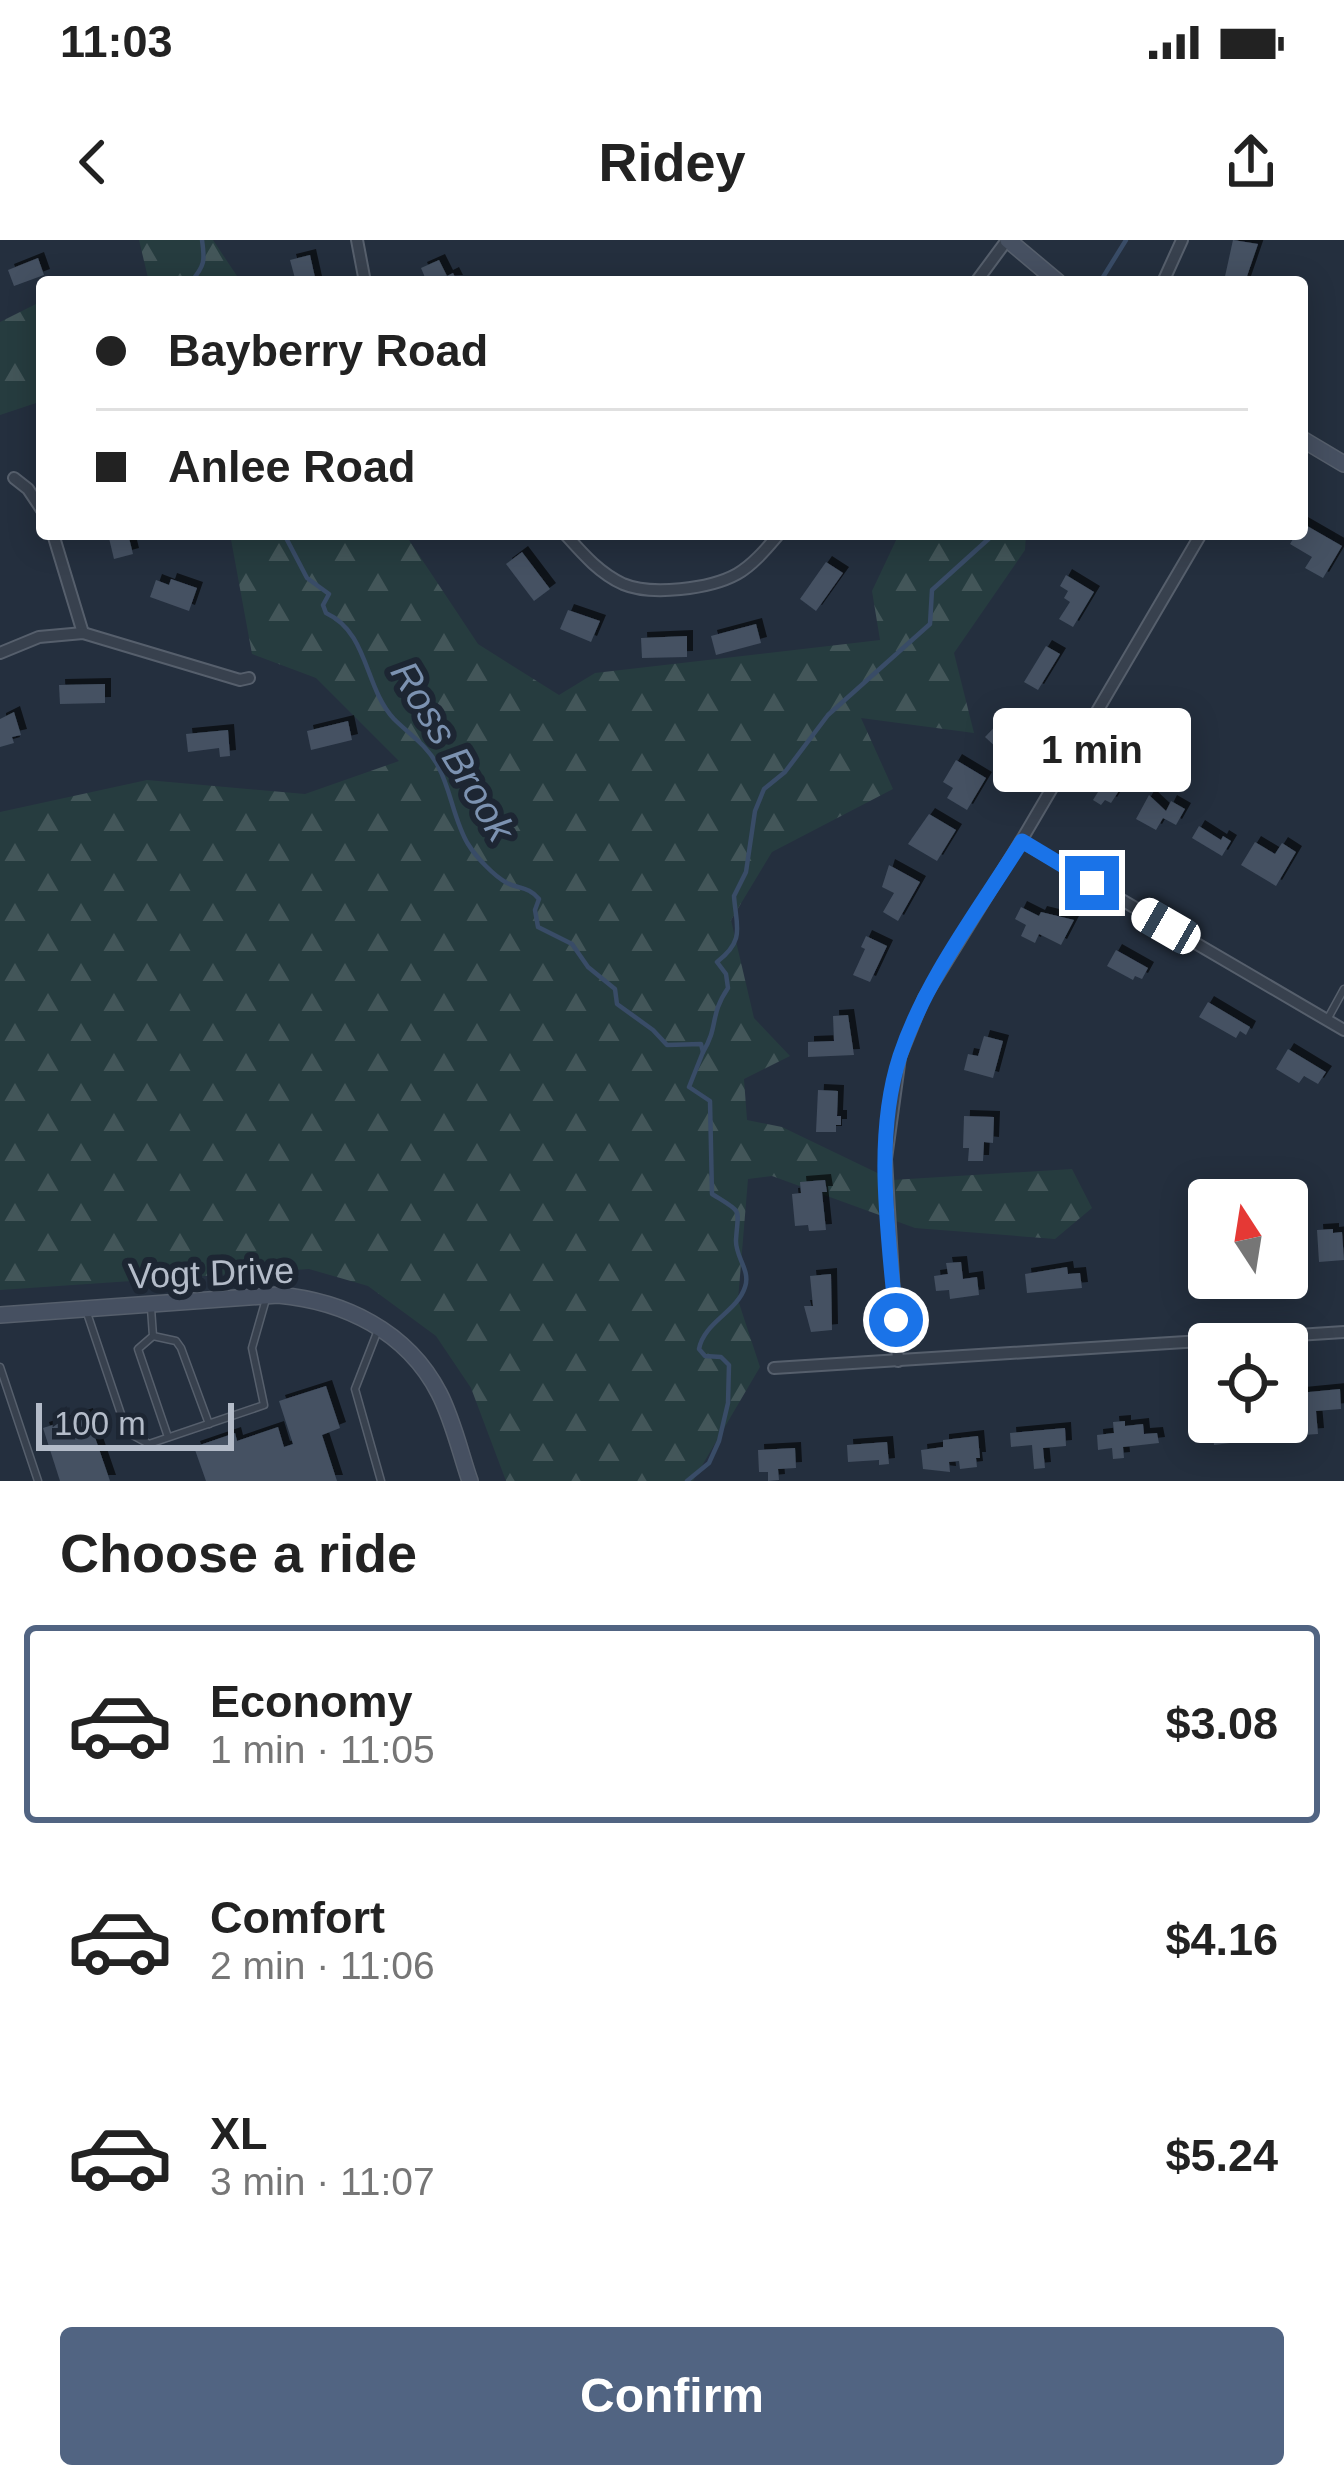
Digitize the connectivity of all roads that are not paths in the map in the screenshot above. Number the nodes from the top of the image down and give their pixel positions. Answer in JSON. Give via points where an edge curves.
{"nodes":[{"id":1,"x":357,"y":240,"type":"edge"},
{"id":2,"x":1007,"y":240,"type":"edge"},
{"id":3,"x":1182,"y":240,"type":"edge"},
{"id":4,"x":363,"y":276,"type":"edge"},
{"id":5,"x":980,"y":276,"type":"edge"},
{"id":6,"x":1051,"y":276,"type":"edge"},
{"id":7,"x":1166,"y":276,"type":"edge"},
{"id":8,"x":1308,"y":443,"type":"edge"},
{"id":9,"x":1344,"y":464,"type":"edge"},
{"id":10,"x":14,"y":478,"type":"dead end"},
{"id":11,"x":36,"y":501,"type":"edge"},
{"id":12,"x":55,"y":540,"type":"edge"},
{"id":13,"x":570,"y":540,"type":"edge"},
{"id":14,"x":772,"y":540,"type":"edge"},
{"id":15,"x":1198,"y":540,"type":"edge"},
{"id":16,"x":83,"y":633,"type":"junction"},
{"id":17,"x":0,"y":653,"type":"edge"},
{"id":18,"x":249,"y":679,"type":"dead end"},
{"id":19,"x":1022,"y":841,"type":"junction"},
{"id":20,"x":1344,"y":989,"type":"edge"},
{"id":21,"x":1327,"y":1020,"type":"junction"},
{"id":22,"x":1344,"y":1030,"type":"edge"},
{"id":23,"x":267,"y":1296,"type":"junction"},
{"id":24,"x":151,"y":1304,"type":"junction"},
{"id":25,"x":86,"y":1309,"type":"junction"},
{"id":26,"x":0,"y":1315,"type":"edge"},
{"id":27,"x":379,"y":1327,"type":"junction"},
{"id":28,"x":1344,"y":1332,"type":"edge"},
{"id":29,"x":154,"y":1336,"type":"junction"},
{"id":30,"x":898,"y":1361,"type":"junction"},
{"id":31,"x":0,"y":1367,"type":"edge"},
{"id":32,"x":774,"y":1368,"type":"dead end"},
{"id":33,"x":209,"y":1424,"type":"junction"},
{"id":34,"x":168,"y":1437,"type":"junction"},
{"id":35,"x":38,"y":1481,"type":"edge"},
{"id":36,"x":381,"y":1481,"type":"edge"},
{"id":37,"x":470,"y":1481,"type":"edge"}],
"edges":[{"from":1,"to":4,"type":"street"},
{"from":2,"to":5,"type":"street"},
{"from":2,"to":6,"type":"street"},
{"from":3,"to":7,"type":"street"},
{"from":8,"to":9,"type":"street"},
{"from":10,"to":11,"type":"street"},
{"from":12,"to":16,"type":"street"},
{"from":13,"to":14,"type":"street","via":[[621,583],[656,588],[736,574]]},
{"from":15,"to":19,"type":"street"},
{"from":16,"to":17,"type":"street","via":[[39,637]]},
{"from":16,"to":18,"type":"street"},
{"from":19,"to":21,"type":"street"},
{"from":19,"to":30,"type":"street","via":[[924,998],[900,1057],[886,1159]]},
{"from":20,"to":21,"type":"lane"},
{"from":21,"to":22,"type":"street"},
{"from":23,"to":24,"type":"street","name":"Vogt Drive"},
{"from":23,"to":27,"type":"street","name":"Vogt Drive","via":[[309,1298]]},
{"from":23,"to":33,"type":"lane","via":[[251,1348],[264,1406]]},
{"from":24,"to":25,"type":"street","name":"Vogt Drive"},
{"from":24,"to":29,"type":"lane"},
{"from":25,"to":26,"type":"street","name":"Vogt Drive"},
{"from":25,"to":34,"type":"lane","via":[[127,1432],[148,1444]]},
{"from":27,"to":36,"type":"lane","via":[[355,1389]]},
{"from":27,"to":37,"type":"street","name":"Vogt Drive","via":[[438,1391]]},
{"from":28,"to":30,"type":"street"},
{"from":29,"to":33,"type":"lane","via":[[181,1348]]},
{"from":29,"to":34,"type":"lane","via":[[138,1349]]},
{"from":30,"to":32,"type":"street"},
{"from":31,"to":35,"type":"lane"},
{"from":33,"to":34,"type":"lane"}]}
